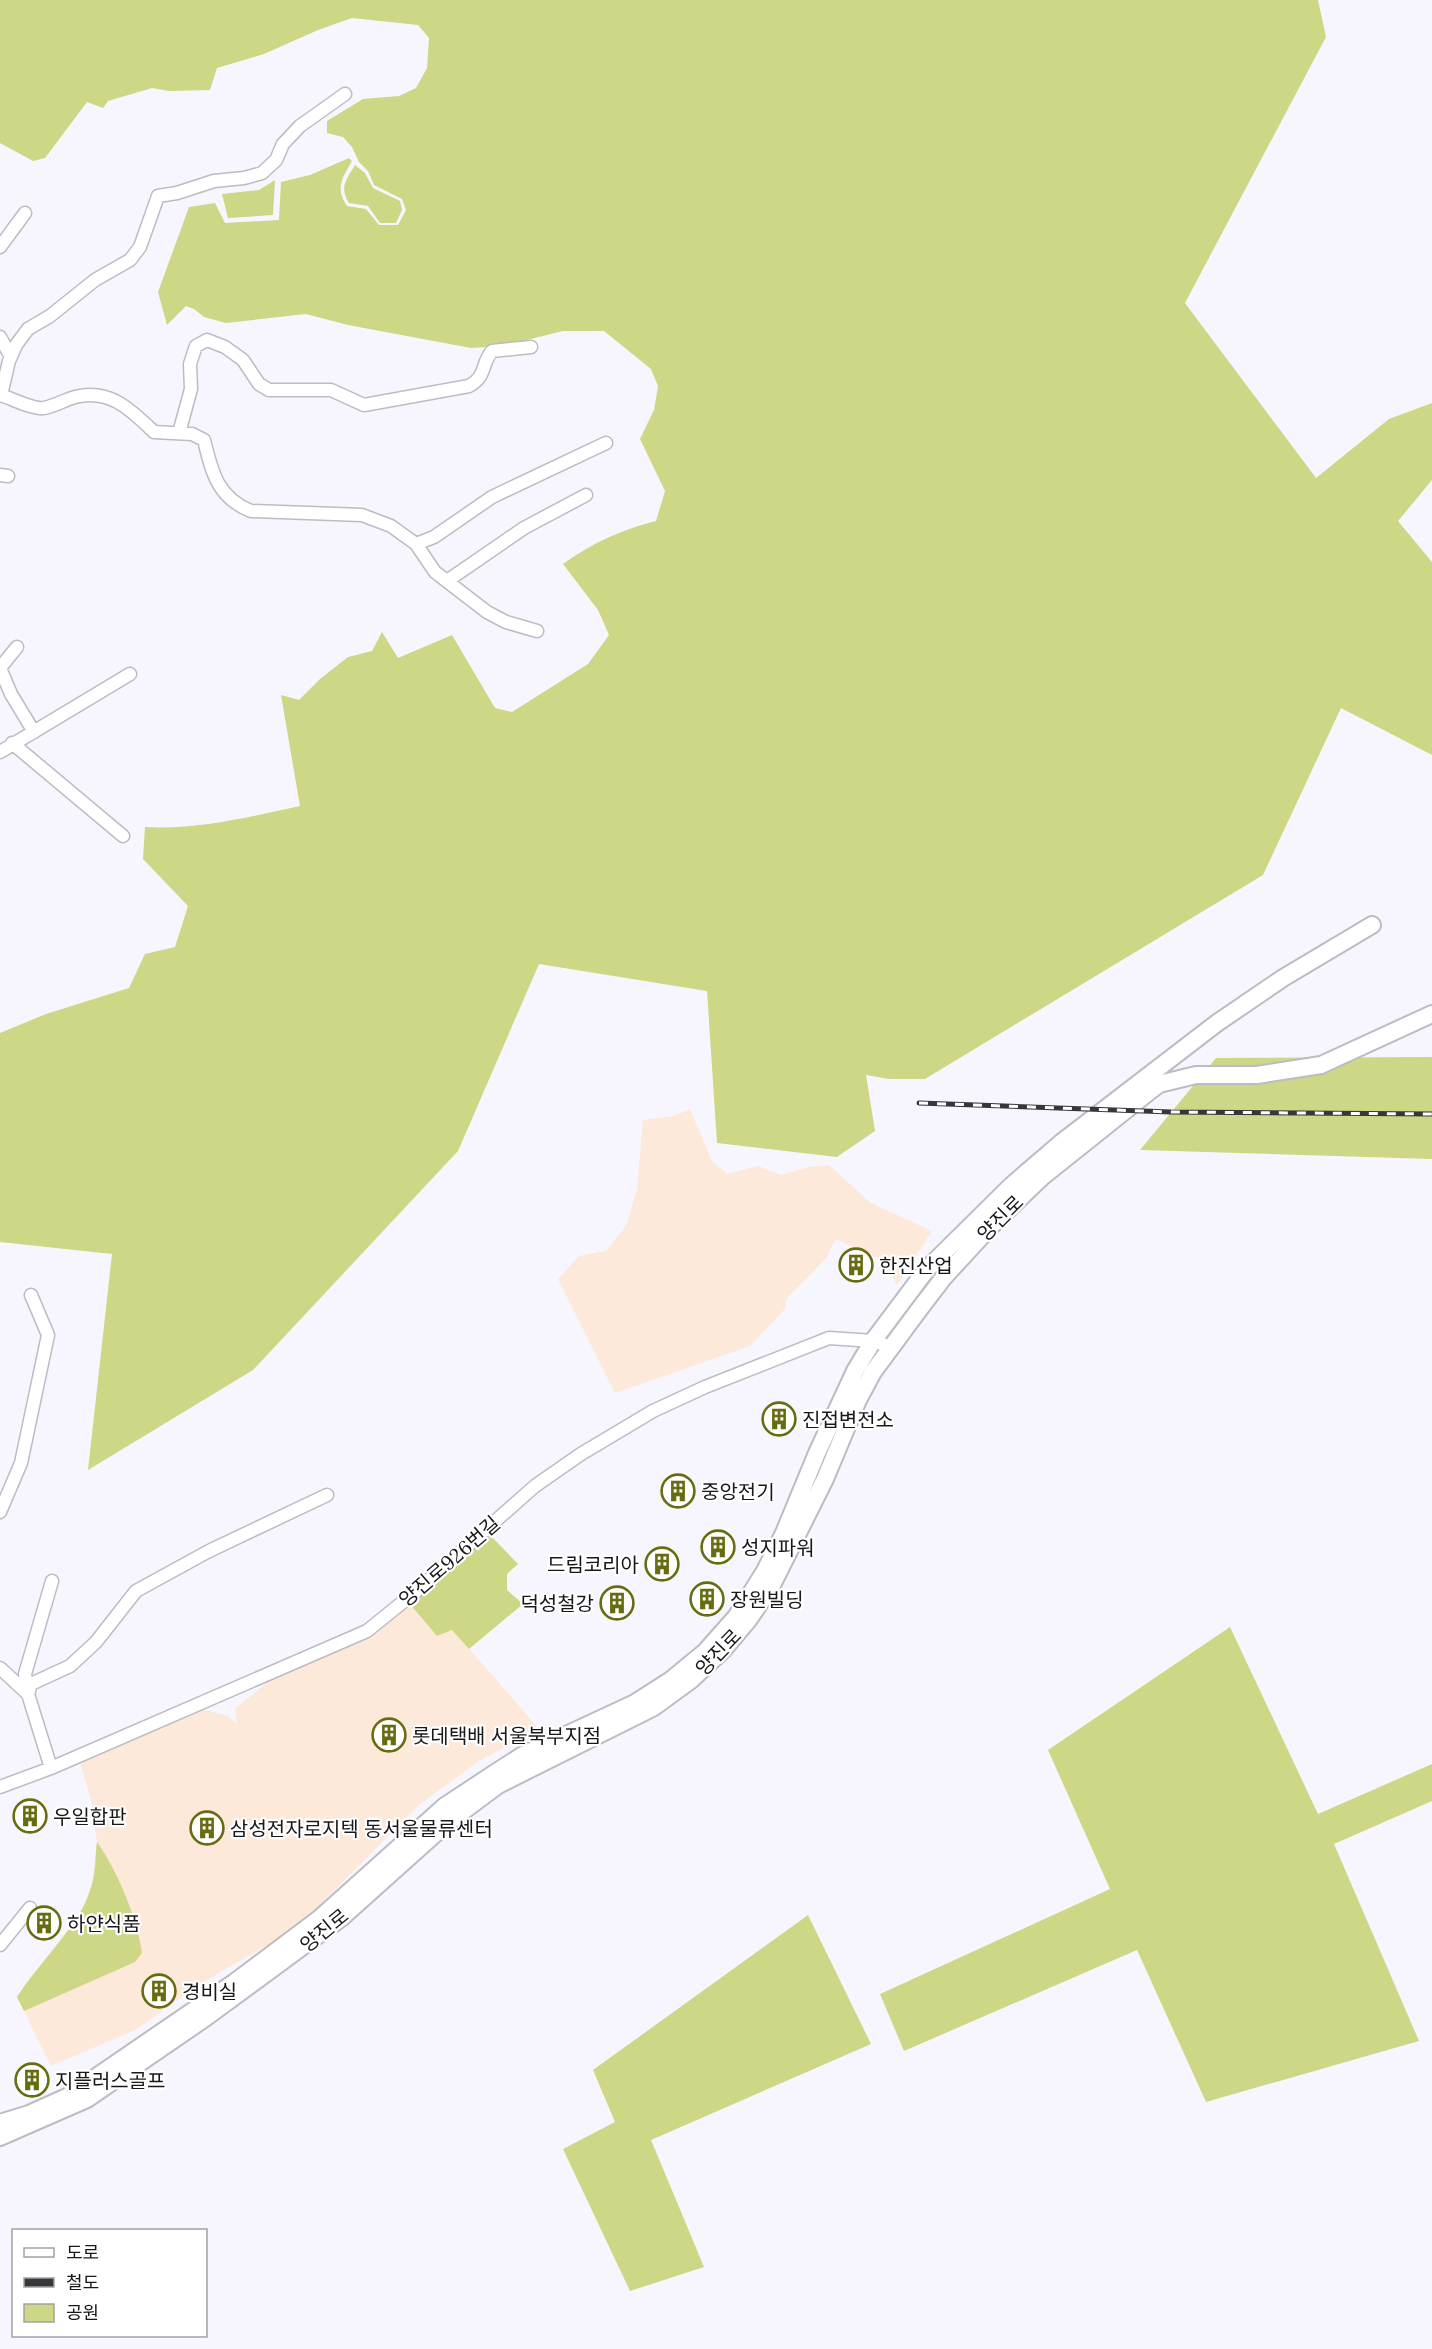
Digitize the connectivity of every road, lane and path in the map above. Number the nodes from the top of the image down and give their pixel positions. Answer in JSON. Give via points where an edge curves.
{"nodes":[{"id":1,"x":345,"y":94,"type":"dead end"},
{"id":2,"x":25,"y":213,"type":"dead end"},
{"id":3,"x":0,"y":247,"type":"edge"},
{"id":4,"x":0,"y":337,"type":"edge"},
{"id":5,"x":531,"y":347,"type":"dead end"},
{"id":6,"x":11,"y":357,"type":"junction"},
{"id":7,"x":0,"y":395,"type":"edge"},
{"id":8,"x":179,"y":433,"type":"junction"},
{"id":9,"x":606,"y":443,"type":"dead end"},
{"id":10,"x":586,"y":495,"type":"dead end"},
{"id":11,"x":416,"y":544,"type":"junction"},
{"id":12,"x":447,"y":581,"type":"junction"},
{"id":13,"x":537,"y":631,"type":"dead end"},
{"id":14,"x":17,"y":647,"type":"dead end"},
{"id":15,"x":130,"y":674,"type":"dead end"},
{"id":16,"x":34,"y":732,"type":"junction"},
{"id":17,"x":12,"y":743,"type":"junction"},
{"id":18,"x":0,"y":752,"type":"edge"},
{"id":19,"x":123,"y":836,"type":"dead end"},
{"id":20,"x":1372,"y":925,"type":"dead end"},
{"id":21,"x":1432,"y":1001,"type":"edge"},
{"id":22,"x":1432,"y":1014,"type":"edge"},
{"id":23,"x":1158,"y":1069,"type":"junction"},
{"id":24,"x":31,"y":1295,"type":"dead end"},
{"id":25,"x":873,"y":1341,"type":"junction"},
{"id":26,"x":891,"y":1347,"type":"junction"},
{"id":27,"x":327,"y":1496,"type":"dead end"},
{"id":28,"x":0,"y":1512,"type":"edge"},
{"id":29,"x":52,"y":1581,"type":"dead end"},
{"id":30,"x":0,"y":1668,"type":"edge"},
{"id":31,"x":28,"y":1694,"type":"junction"},
{"id":32,"x":51,"y":1768,"type":"junction"},
{"id":33,"x":0,"y":1787,"type":"edge"},
{"id":34,"x":30,"y":1908,"type":"dead end"},
{"id":35,"x":0,"y":1946,"type":"edge"},
{"id":36,"x":0,"y":2123,"type":"edge"},
{"id":37,"x":0,"y":2137,"type":"edge"}],
"edges":[{"from":1,"to":6,"type":"street","via":[[300,126],[262,173],[158,196],[140,247],[129,260],[28,329]]},
{"from":2,"to":3,"type":"street"},
{"from":4,"to":6,"type":"street"},
{"from":5,"to":8,"type":"street","via":[[492,351],[478,381],[469,386],[364,405],[331,390],[269,390],[259,384],[243,360],[207,340],[196,346],[190,364],[191,389]]},
{"from":6,"to":7,"type":"street"},
{"from":7,"to":8,"type":"street","via":[[42,409],[91,394],[112,398],[127,406],[154,432]]},
{"from":8,"to":11,"type":"street","via":[[204,440],[211,469],[235,505],[251,511],[362,515],[391,526]]},
{"from":9,"to":11,"type":"street","via":[[492,497],[434,537]]},
{"from":10,"to":12,"type":"street","via":[[524,528]]},
{"from":11,"to":12,"type":"street","via":[[435,572]]},
{"from":12,"to":13,"type":"street","via":[[487,612]]},
{"from":14,"to":16,"type":"street","via":[[0,668]]},
{"from":15,"to":16,"type":"street"},
{"from":16,"to":17,"type":"street"},
{"from":17,"to":18,"type":"street"},
{"from":17,"to":19,"type":"street"},
{"from":20,"to":23,"type":"main road","name":"양진로","via":[[1283,978]]},
{"from":21,"to":23,"type":"main road","via":[[1314,1055],[1250,1065]]},
{"from":22,"to":26,"type":"main road","name":"양진로","via":[[1321,1065],[1257,1075],[1196,1075],[1159,1084],[1042,1177],[991,1226],[944,1277]]},
{"from":23,"to":25,"type":"main road","name":"양진로","via":[[1012,1185],[927,1269]]},
{"from":24,"to":28,"type":"street","via":[[48,1335],[21,1463]]},
{"from":25,"to":26,"type":"street","name":"양진로926번길"},
{"from":25,"to":32,"type":"street","name":"양진로926번길","via":[[830,1338],[705,1387],[653,1412],[536,1486],[367,1630]]},
{"from":25,"to":36,"type":"main road","name":"양진로","via":[[855,1371],[765,1571],[736,1617],[705,1652],[635,1703],[523,1755],[484,1779],[445,1806],[319,1919],[235,1982],[67,2097]]},
{"from":26,"to":37,"type":"main road","name":"양진로","via":[[858,1400],[825,1479],[771,1587],[723,1650],[690,1680],[654,1707],[498,1785],[447,1823],[341,1918],[205,2019],[87,2099]]},
{"from":27,"to":31,"type":"street","via":[[209,1551],[136,1591],[96,1642],[70,1666],[31,1684]]},
{"from":29,"to":31,"type":"street","via":[[25,1674]]},
{"from":30,"to":31,"type":"street"},
{"from":31,"to":32,"type":"street"},
{"from":32,"to":33,"type":"street","name":"양진로926번길"},
{"from":34,"to":35,"type":"street"}]}
